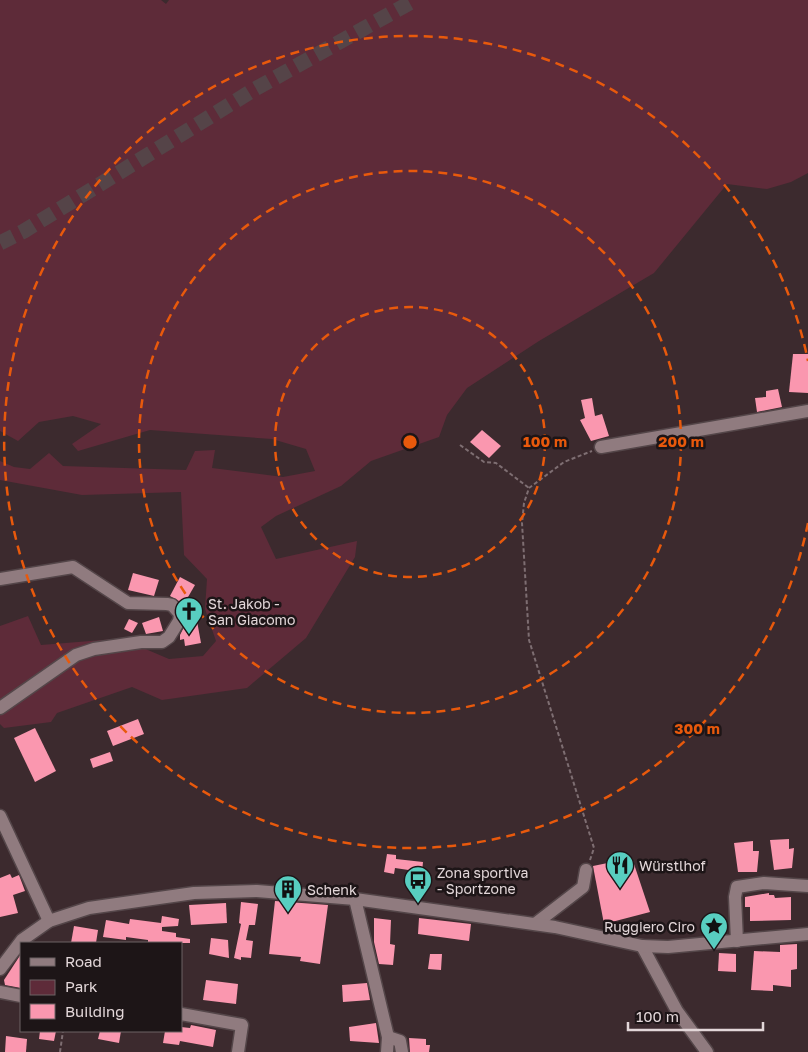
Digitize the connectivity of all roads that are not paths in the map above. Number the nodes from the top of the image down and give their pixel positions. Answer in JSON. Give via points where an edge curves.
{"nodes":[{"id":1,"x":808,"y":411,"type":"edge"},
{"id":2,"x":601,"y":447,"type":"road end"},
{"id":3,"x":0,"y":579,"type":"edge"},
{"id":4,"x":0,"y":708,"type":"edge"},
{"id":5,"x":0,"y":816,"type":"edge"},
{"id":6,"x":586,"y":870,"type":"road end"},
{"id":7,"x":808,"y":886,"type":"edge"},
{"id":8,"x":354,"y":899,"type":"junction"},
{"id":9,"x":49,"y":921,"type":"junction"},
{"id":10,"x":535,"y":924,"type":"junction"},
{"id":11,"x":808,"y":934,"type":"edge"},
{"id":12,"x":737,"y":941,"type":"junction"},
{"id":13,"x":20,"y":942,"type":"edge"},
{"id":14,"x":20,"y":943,"type":"edge"},
{"id":15,"x":642,"y":946,"type":"junction"},
{"id":16,"x":0,"y":969,"type":"edge"},
{"id":17,"x":0,"y":992,"type":"edge"},
{"id":18,"x":20,"y":996,"type":"edge"},
{"id":19,"x":182,"y":1014,"type":"edge"},
{"id":20,"x":388,"y":1037,"type":"junction"},
{"id":21,"x":238,"y":1052,"type":"edge"},
{"id":22,"x":387,"y":1052,"type":"edge"},
{"id":23,"x":402,"y":1052,"type":"edge"},
{"id":24,"x":707,"y":1052,"type":"edge"}],
"edges":[{"from":1,"to":2,"type":"street"},
{"from":3,"to":4,"type":"street","via":[[73,567],[128,603],[172,605],[180,614],[170,638],[162,642],[141,642],[76,655]]},
{"from":5,"to":9,"type":"street"},
{"from":6,"to":10,"type":"street","via":[[583,887]]},
{"from":7,"to":12,"type":"street","via":[[771,883],[737,887]]},
{"from":8,"to":9,"type":"street","via":[[257,891],[194,893],[89,908]]},
{"from":8,"to":10,"type":"street"},
{"from":8,"to":20,"type":"street"},
{"from":9,"to":13,"type":"street"},
{"from":10,"to":15,"type":"street"},
{"from":11,"to":12,"type":"street"},
{"from":12,"to":15,"type":"street"},
{"from":14,"to":16,"type":"street"},
{"from":15,"to":24,"type":"street","via":[[677,1011]]},
{"from":17,"to":18,"type":"street"},
{"from":19,"to":21,"type":"street","via":[[242,1025]]},
{"from":20,"to":22,"type":"street"},
{"from":20,"to":23,"type":"street","via":[[400,1041]]}]}
